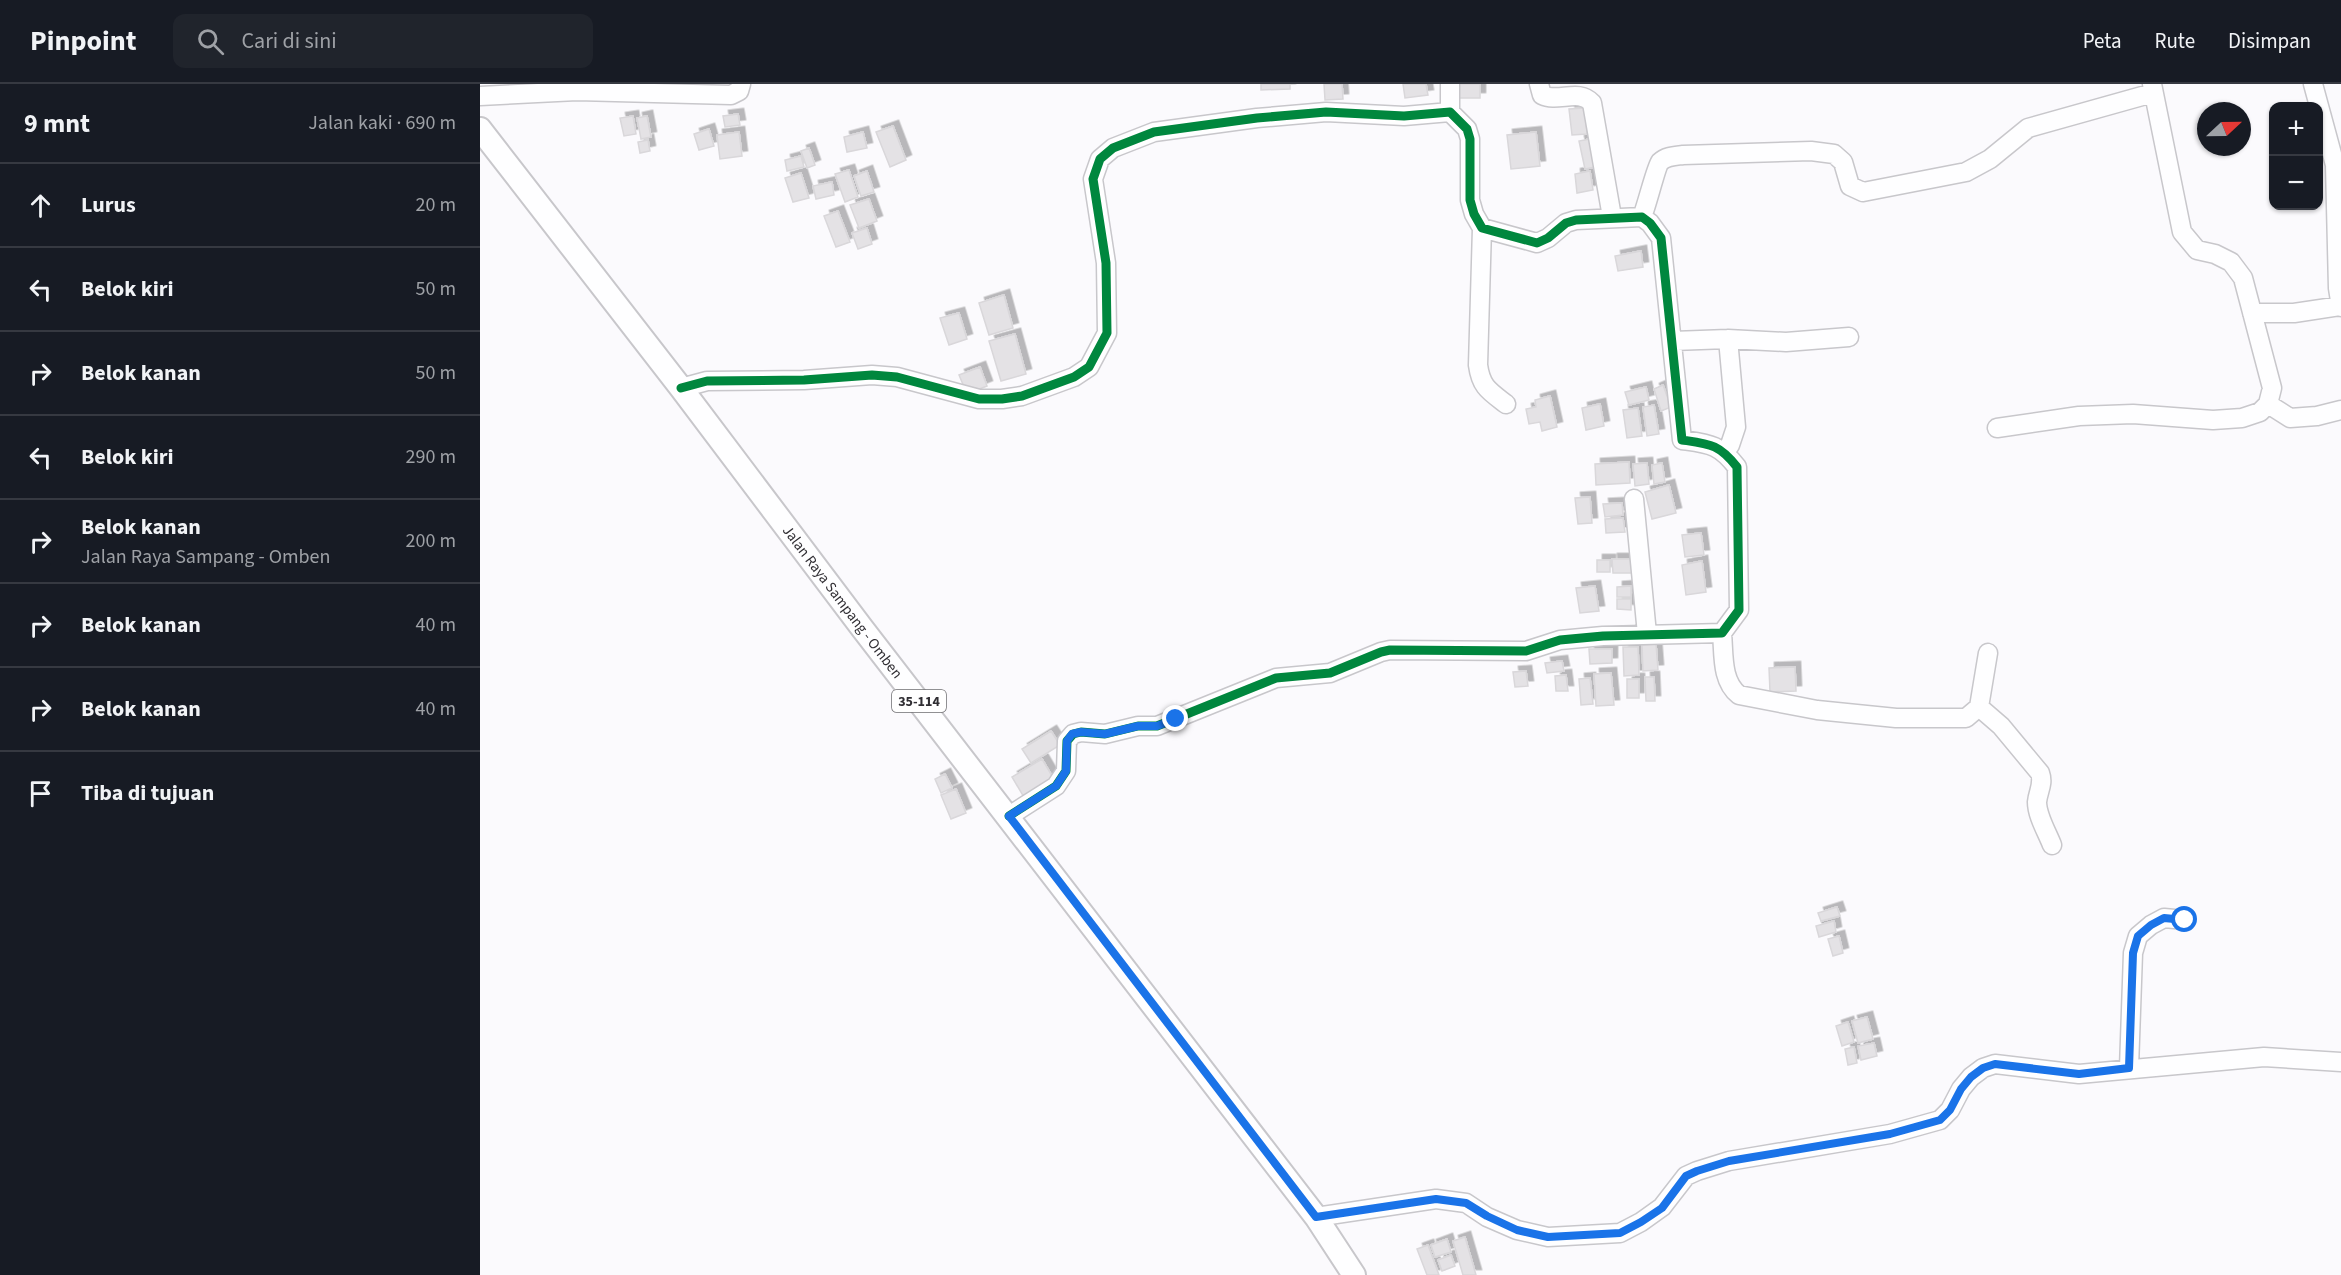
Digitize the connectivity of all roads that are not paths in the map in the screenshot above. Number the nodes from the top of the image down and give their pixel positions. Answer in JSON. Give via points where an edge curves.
{"nodes":[{"id":1,"x":741,"y":84,"type":"edge"},
{"id":2,"x":1450,"y":84,"type":"edge"},
{"id":3,"x":1539,"y":84,"type":"edge"},
{"id":4,"x":2313,"y":84,"type":"edge"},
{"id":5,"x":2152,"y":88,"type":"edge"},
{"id":6,"x":480,"y":96,"type":"edge"},
{"id":7,"x":1450,"y":112,"type":"junction"},
{"id":8,"x":480,"y":129,"type":"edge"},
{"id":9,"x":2338,"y":166,"type":"edge"},
{"id":10,"x":1612,"y":217,"type":"junction"},
{"id":11,"x":1642,"y":217,"type":"junction"},
{"id":12,"x":1482,"y":228,"type":"junction"},
{"id":13,"x":2341,"y":306,"type":"edge"},
{"id":14,"x":2252,"y":313,"type":"junction"},
{"id":15,"x":1850,"y":337,"type":"dead end"},
{"id":16,"x":1728,"y":339,"type":"junction"},
{"id":17,"x":1673,"y":341,"type":"junction"},
{"id":18,"x":681,"y":388,"type":"junction"},
{"id":19,"x":1506,"y":404,"type":"dead end"},
{"id":20,"x":2268,"y":404,"type":"junction"},
{"id":21,"x":2341,"y":410,"type":"edge"},
{"id":22,"x":1997,"y":428,"type":"dead end"},
{"id":23,"x":1725,"y":452,"type":"junction"},
{"id":24,"x":1634,"y":499,"type":"dead end"},
{"id":25,"x":1722,"y":633,"type":"junction"},
{"id":26,"x":1647,"y":634,"type":"junction"},
{"id":27,"x":1988,"y":653,"type":"dead end"},
{"id":28,"x":1979,"y":707,"type":"junction"},
{"id":29,"x":1009,"y":816,"type":"junction"},
{"id":30,"x":2052,"y":845,"type":"dead end"},
{"id":31,"x":2185,"y":920,"type":"dead end"},
{"id":32,"x":2341,"y":1062,"type":"edge"},
{"id":33,"x":2129,"y":1068,"type":"junction"},
{"id":34,"x":1316,"y":1217,"type":"junction"},
{"id":35,"x":1354,"y":1275,"type":"edge"}],
"edges":[{"from":1,"to":6,"type":"street","via":[[739,91],[731,95],[577,91]]},
{"from":2,"to":7,"type":"street"},
{"from":3,"to":10,"type":"street","via":[[1542,95],[1548,98],[1582,96],[1592,103]]},
{"from":4,"to":9,"type":"street"},
{"from":5,"to":11,"type":"street","via":[[2028,128],[1990,159],[1966,172],[1863,192],[1850,186],[1844,162],[1834,154],[1811,151],[1669,157],[1660,162]]},
{"from":5,"to":14,"type":"street","via":[[2182,232],[2197,250],[2231,262],[2243,278]]},
{"from":7,"to":12,"type":"street","via":[[1467,129],[1470,139],[1470,201]]},
{"from":7,"to":18,"type":"street","via":[[1404,116],[1326,112],[1257,118],[1154,132],[1113,148],[1100,159],[1093,179],[1106,263],[1107,333],[1089,368],[1054,386],[1002,399],[979,399],[897,377],[872,375],[707,381]]},
{"from":8,"to":18,"type":"main road","name":"Jalan Raya Sampang - Omben","number":"35-114"},
{"from":9,"to":13,"type":"street"},
{"from":10,"to":11,"type":"street"},
{"from":10,"to":12,"type":"street","via":[[1566,223],[1537,243]]},
{"from":11,"to":17,"type":"street","via":[[1661,238]]},
{"from":12,"to":19,"type":"street","via":[[1478,365],[1485,388]]},
{"from":13,"to":14,"type":"street","via":[[2294,313]]},
{"from":14,"to":20,"type":"street","via":[[2272,388]]},
{"from":15,"to":16,"type":"street","via":[[1786,342]]},
{"from":16,"to":17,"type":"street"},
{"from":16,"to":23,"type":"street","via":[[1736,427]]},
{"from":17,"to":23,"type":"street","via":[[1682,440],[1708,444]]},
{"from":18,"to":29,"type":"main road","name":"Jalan Raya Sampang - Omben","number":"35-114"},
{"from":20,"to":21,"type":"street","via":[[2290,418]]},
{"from":20,"to":22,"type":"street","via":[[2260,412],[2242,418],[2079,416]]},
{"from":23,"to":25,"type":"street","via":[[1737,467],[1739,610]]},
{"from":24,"to":26,"type":"street"},
{"from":25,"to":26,"type":"street"},
{"from":25,"to":28,"type":"street","via":[[1725,670],[1732,689],[1739,695],[1817,710],[1896,718],[1966,718]]},
{"from":26,"to":29,"type":"street","via":[[1560,640],[1526,651],[1390,650],[1330,673],[1276,678],[1157,726],[1105,734],[1072,734],[1067,741],[1066,771],[1056,786]]},
{"from":27,"to":28,"type":"street"},
{"from":28,"to":30,"type":"street","via":[[2001,726],[2040,773],[2043,780],[2038,808]]},
{"from":29,"to":34,"type":"main road","name":"Jalan Raya Sampang - Omben","number":"35-114"},
{"from":31,"to":33,"type":"street","via":[[2164,918],[2138,936],[2133,953]]},
{"from":32,"to":33,"type":"street","via":[[2264,1057]]},
{"from":33,"to":34,"type":"street","via":[[2079,1074],[1995,1064],[1971,1077],[1940,1120],[1890,1134],[1729,1161],[1697,1171],[1686,1176],[1662,1208],[1620,1233],[1548,1237],[1517,1230],[1466,1203],[1436,1199]]},
{"from":34,"to":35,"type":"main road","name":"Jalan Raya Sampang - Omben","number":"35-114"}]}
